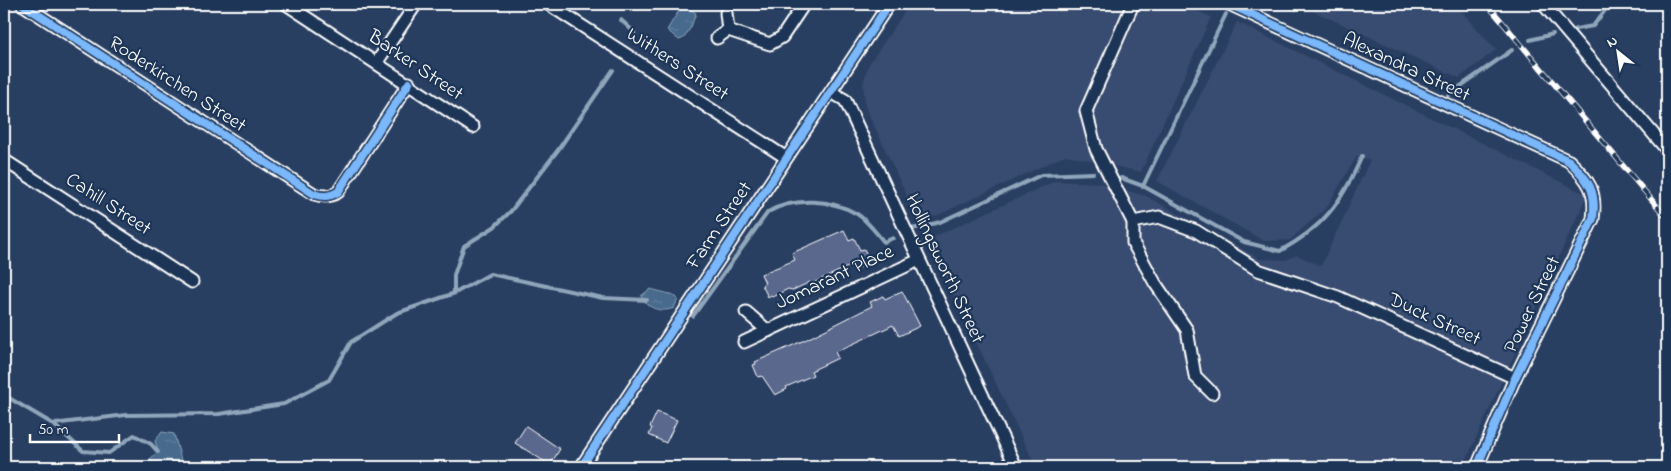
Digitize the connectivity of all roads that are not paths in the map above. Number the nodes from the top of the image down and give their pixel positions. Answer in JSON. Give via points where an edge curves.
{"nodes":[{"id":1,"x":22,"y":4,"type":"edge"},
{"id":2,"x":286,"y":4,"type":"edge"},
{"id":3,"x":416,"y":4,"type":"edge"},
{"id":4,"x":548,"y":4,"type":"edge"},
{"id":5,"x":804,"y":4,"type":"edge"},
{"id":6,"x":889,"y":4,"type":"edge"},
{"id":7,"x":1133,"y":4,"type":"edge"},
{"id":8,"x":1229,"y":4,"type":"edge"},
{"id":9,"x":1543,"y":4,"type":"edge"},
{"id":10,"x":726,"y":12,"type":"dead end"},
{"id":11,"x":728,"y":30,"type":"junction"},
{"id":12,"x":717,"y":38,"type":"dead end"},
{"id":13,"x":377,"y":62,"type":"junction"},
{"id":14,"x":409,"y":83,"type":"junction"},
{"id":15,"x":831,"y":92,"type":"junction"},
{"id":16,"x":473,"y":127,"type":"dead end"},
{"id":17,"x":1667,"y":150,"type":"edge"},
{"id":18,"x":785,"y":157,"type":"junction"},
{"id":19,"x":4,"y":160,"type":"edge"},
{"id":20,"x":1569,"y":161,"type":"joint"},
{"id":21,"x":1133,"y":222,"type":"junction"},
{"id":22,"x":919,"y":260,"type":"junction"},
{"id":23,"x":192,"y":282,"type":"dead end"},
{"id":24,"x":746,"y":312,"type":"dead end"},
{"id":25,"x":768,"y":331,"type":"junction"},
{"id":26,"x":744,"y":342,"type":"dead end"},
{"id":27,"x":1515,"y":378,"type":"junction"},
{"id":28,"x":1212,"y":393,"type":"dead end"},
{"id":29,"x":581,"y":467,"type":"edge"},
{"id":30,"x":1016,"y":467,"type":"edge"},
{"id":31,"x":1477,"y":467,"type":"edge"}],
"edges":[{"from":1,"to":14,"type":"street","name":"Roderkirchen Street","via":[[314,194],[330,196],[338,192]]},
{"from":2,"to":13,"type":"street","name":"Barker Street"},
{"from":3,"to":13,"type":"street"},
{"from":4,"to":18,"type":"street","name":"Withers Street"},
{"from":5,"to":11,"type":"street","via":[[782,37],[770,44]]},
{"from":6,"to":15,"type":"street","name":"Farm Street"},
{"from":7,"to":21,"type":"street","via":[[1086,111],[1096,149]]},
{"from":8,"to":20,"type":"street","name":"Alexandra Street"},
{"from":9,"to":17,"type":"street"},
{"from":10,"to":11,"type":"street"},
{"from":11,"to":12,"type":"street"},
{"from":13,"to":14,"type":"street","name":"Barker Street"},
{"from":14,"to":16,"type":"street","name":"Barker Street"},
{"from":15,"to":18,"type":"street","name":"Farm Street"},
{"from":15,"to":22,"type":"street","name":"Hollingsworth Street","via":[[845,100]]},
{"from":18,"to":29,"type":"street","name":"Farm Street"},
{"from":19,"to":23,"type":"street","name":"Cahill Street"},
{"from":20,"to":27,"type":"street","name":"Power Street","via":[[1581,173],[1596,200],[1593,219]]},
{"from":21,"to":27,"type":"street","name":"Duck Street","via":[[1159,217],[1196,231],[1258,270],[1338,297]]},
{"from":21,"to":28,"type":"street","via":[[1133,243],[1186,330],[1195,376]]},
{"from":22,"to":25,"type":"street","name":"Jomarant Place"},
{"from":22,"to":30,"type":"street","name":"Hollingsworth Street"},
{"from":24,"to":25,"type":"street","name":"Jomarant Place"},
{"from":25,"to":26,"type":"street","name":"Jomarant Place"},
{"from":27,"to":31,"type":"street","name":"Power Street"}]}
